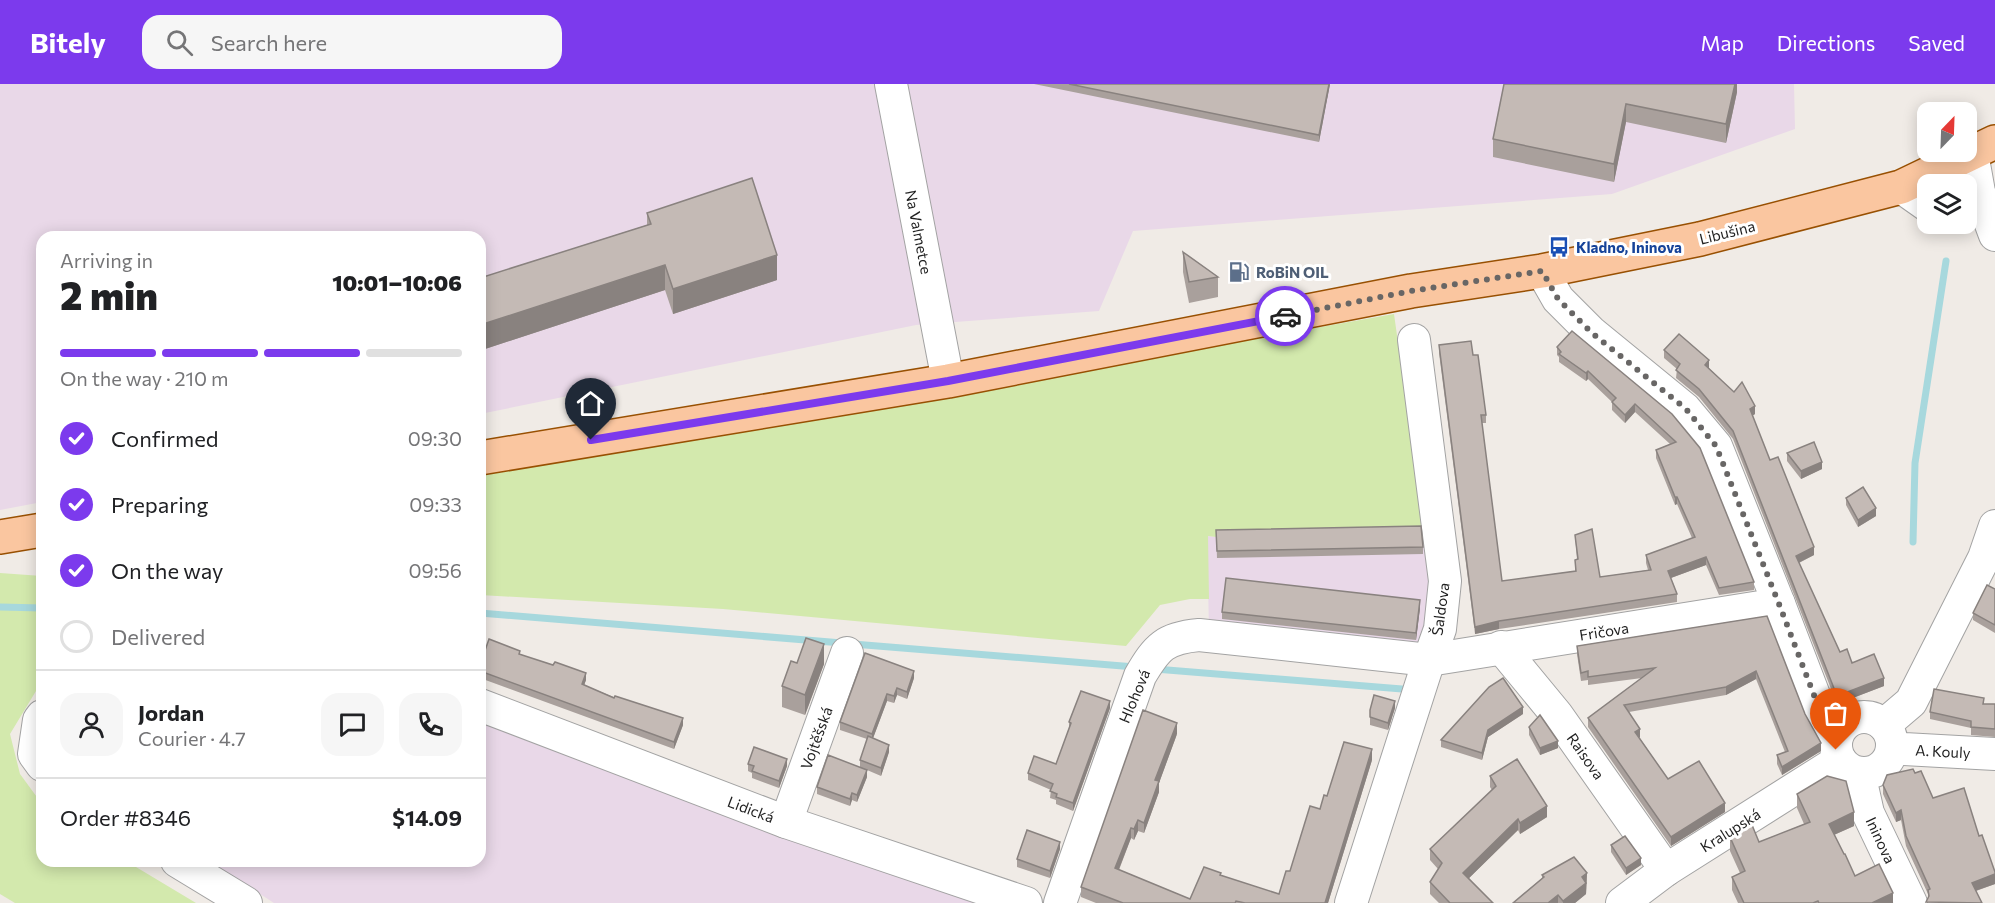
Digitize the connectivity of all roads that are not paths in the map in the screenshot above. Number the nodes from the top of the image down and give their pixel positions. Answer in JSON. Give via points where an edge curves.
{"nodes":[{"id":1,"x":891,"y":84,"type":"edge"},
{"id":2,"x":1984,"y":148,"type":"edge"},
{"id":3,"x":1901,"y":187,"type":"junction"},
{"id":4,"x":1917,"y":198,"type":"edge"},
{"id":5,"x":1984,"y":225,"type":"edge"},
{"id":6,"x":1542,"y":271,"type":"junction"},
{"id":7,"x":1414,"y":340,"type":"dead end"},
{"id":8,"x":948,"y":381,"type":"junction"},
{"id":9,"x":486,"y":457,"type":"edge"},
{"id":10,"x":1995,"y":526,"type":"edge"},
{"id":11,"x":1779,"y":604,"type":"junction"},
{"id":12,"x":1501,"y":647,"type":"junction"},
{"id":13,"x":847,"y":653,"type":"dead end"},
{"id":14,"x":1429,"y":660,"type":"junction"},
{"id":15,"x":486,"y":707,"type":"edge"},
{"id":16,"x":1888,"y":736,"type":"junction"},
{"id":17,"x":36,"y":740,"type":"edge"},
{"id":18,"x":1995,"y":754,"type":"edge"},
{"id":19,"x":36,"y":757,"type":"edge"},
{"id":20,"x":1845,"y":758,"type":"junction"},
{"id":21,"x":786,"y":822,"type":"junction"},
{"id":22,"x":187,"y":867,"type":"edge"},
{"id":23,"x":1666,"y":870,"type":"junction"},
{"id":24,"x":246,"y":903,"type":"edge"},
{"id":25,"x":1026,"y":903,"type":"edge"},
{"id":26,"x":1059,"y":903,"type":"edge"},
{"id":27,"x":1351,"y":903,"type":"edge"},
{"id":28,"x":1622,"y":903,"type":"edge"},
{"id":29,"x":1911,"y":903,"type":"edge"}],
"edges":[{"from":1,"to":8,"type":"street","name":"Na Valmetce"},
{"from":2,"to":3,"type":"main road","name":"Libušina"},
{"from":2,"to":5,"type":"street","via":[[1979,192]]},
{"from":3,"to":4,"type":"street"},
{"from":3,"to":6,"type":"main road","name":"Libušina","via":[[1700,239]]},
{"from":6,"to":8,"type":"main road","name":"Libušina","via":[[1411,291]]},
{"from":6,"to":11,"type":"street","name":"Ininova","via":[[1558,299],[1686,409],[1716,446]]},
{"from":7,"to":14,"type":"street","name":"Šaldova","via":[[1445,581],[1440,629]]},
{"from":8,"to":9,"type":"main road","name":"Libušina"},
{"from":10,"to":16,"type":"street","via":[[1984,558],[1911,702]]},
{"from":11,"to":12,"type":"street","name":"Fričova"},
{"from":11,"to":20,"type":"street","name":"Ininova","via":[[1822,716]]},
{"from":12,"to":14,"type":"street","name":"Fričova"},
{"from":12,"to":23,"type":"street","name":"Raisova","via":[[1557,715]]},
{"from":13,"to":21,"type":"street","name":"Vojtěšská"},
{"from":14,"to":26,"type":"street","name":"Hlohová","via":[[1199,635],[1165,643],[1147,665]]},
{"from":14,"to":27,"type":"street","name":"Šaldova"},
{"from":15,"to":21,"type":"street","name":"Lidická"},
{"from":16,"to":18,"type":"street","name":"A. Kouly","via":[[1904,749]]},
{"from":16,"to":20,"type":"street","via":[[1886,763],[1878,769],[1869,773]]},
{"from":16,"to":20,"type":"street","via":[[1876,719],[1856,718],[1847,722],[1840,729]]},
{"from":17,"to":19,"type":"street"},
{"from":20,"to":23,"type":"street","name":"Kralupská"},
{"from":20,"to":29,"type":"street","name":"Ininova"},
{"from":21,"to":25,"type":"street","name":"Lidická"},
{"from":22,"to":24,"type":"street"},
{"from":23,"to":28,"type":"street","name":"Kralupská"}]}
